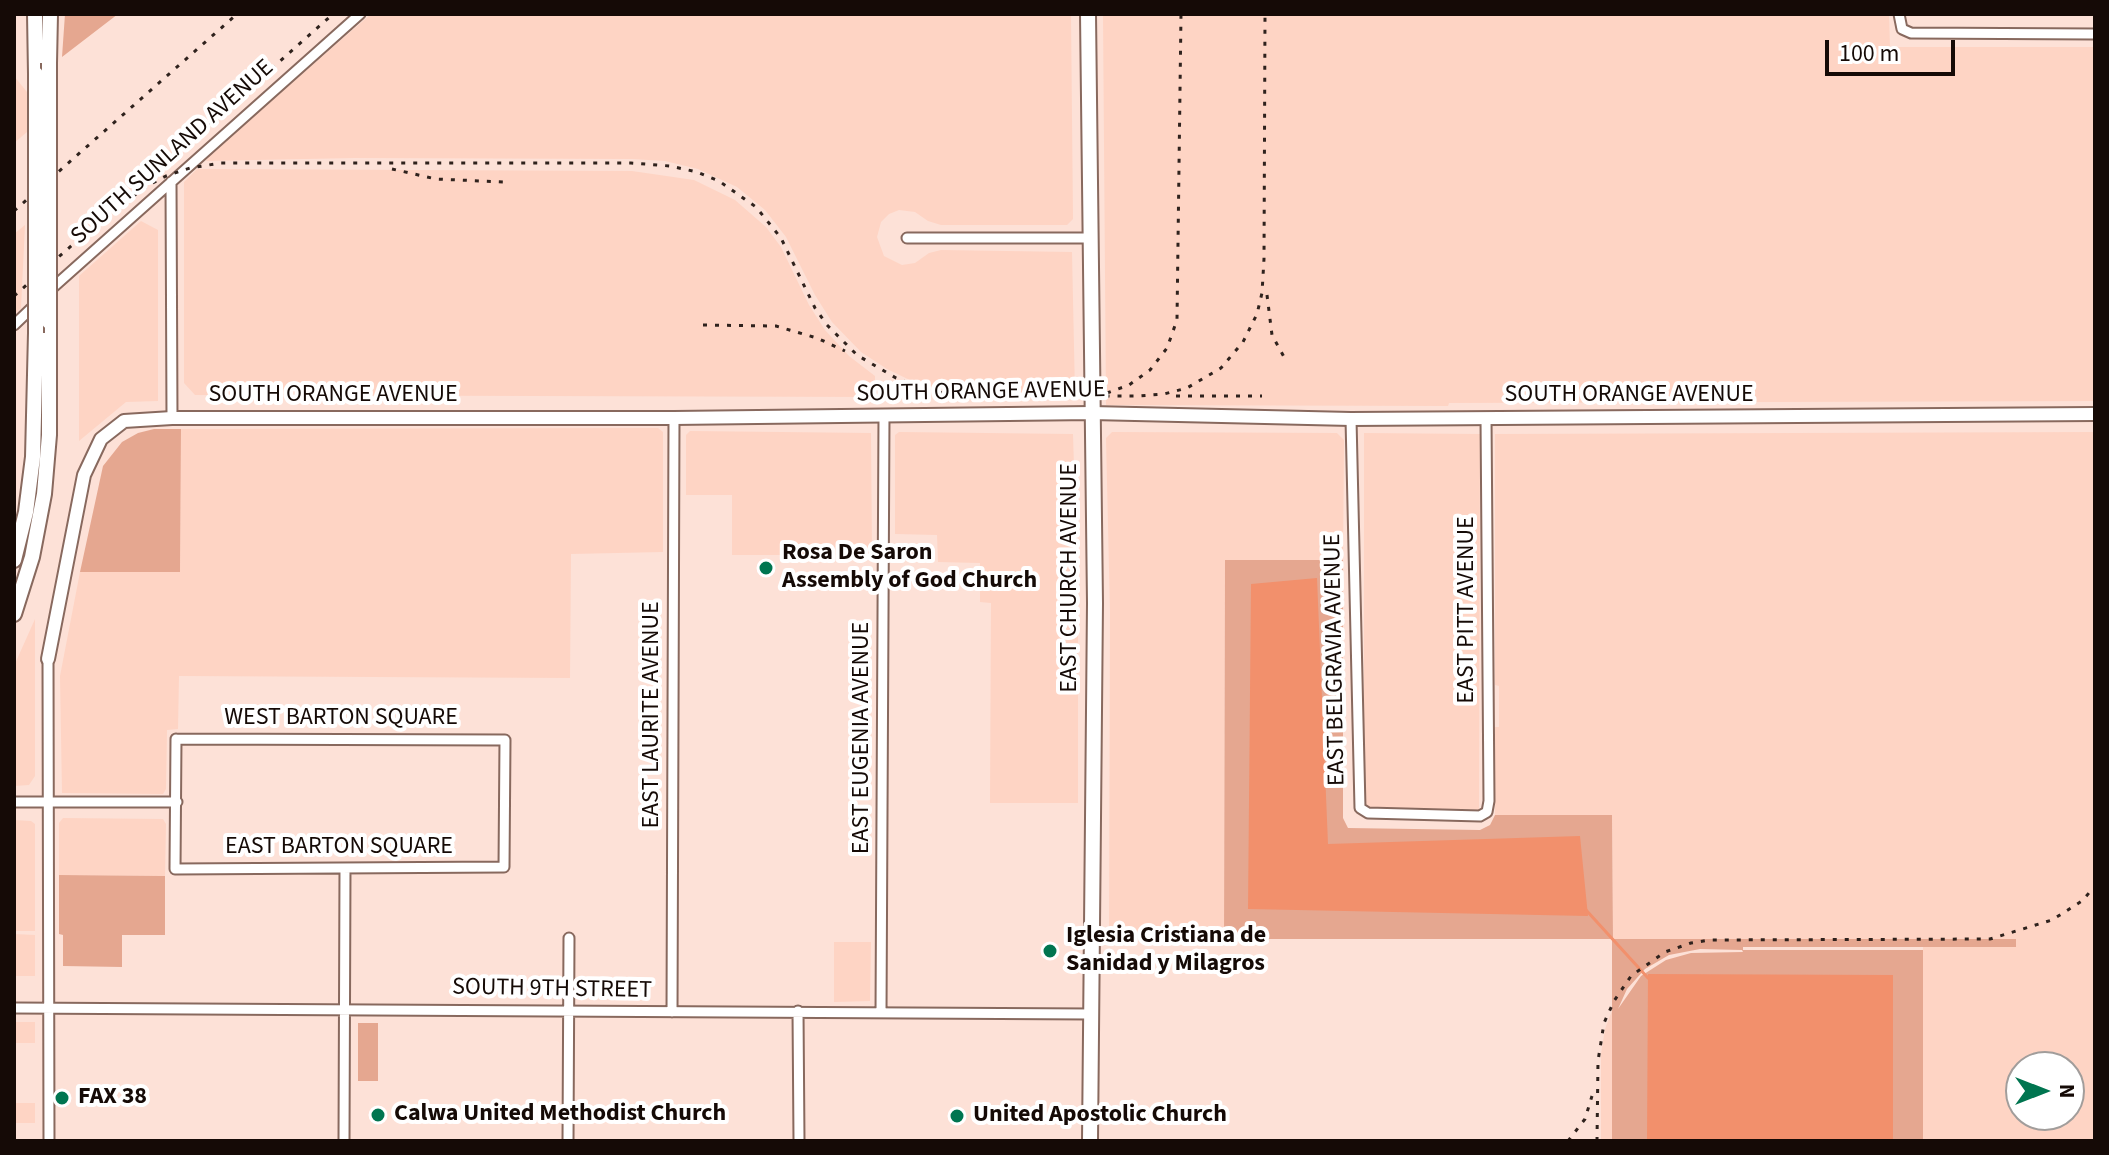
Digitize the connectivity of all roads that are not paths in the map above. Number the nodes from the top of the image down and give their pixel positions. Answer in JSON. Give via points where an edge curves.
{"nodes":[{"id":1,"x":35,"y":14,"type":"edge"},
{"id":2,"x":360,"y":14,"type":"edge"},
{"id":3,"x":1088,"y":14,"type":"edge"},
{"id":4,"x":1899,"y":14,"type":"edge"},
{"id":5,"x":50,"y":16,"type":"edge"},
{"id":6,"x":2095,"y":34,"type":"edge"},
{"id":7,"x":171,"y":182,"type":"junction"},
{"id":8,"x":907,"y":238,"type":"dead end"},
{"id":9,"x":1090,"y":238,"type":"junction"},
{"id":10,"x":14,"y":325,"type":"edge"},
{"id":11,"x":1092,"y":413,"type":"junction"},
{"id":12,"x":2095,"y":414,"type":"edge"},
{"id":13,"x":884,"y":416,"type":"junction"},
{"id":14,"x":172,"y":418,"type":"junction"},
{"id":15,"x":674,"y":418,"type":"junction"},
{"id":16,"x":1486,"y":418,"type":"junction"},
{"id":17,"x":1351,"y":419,"type":"junction"},
{"id":18,"x":42,"y":437,"type":"junction"},
{"id":19,"x":14,"y":560,"type":"edge"},
{"id":20,"x":14,"y":614,"type":"edge"},
{"id":21,"x":48,"y":659,"type":"joint"},
{"id":22,"x":1489,"y":801,"type":"joint"},
{"id":23,"x":14,"y":802,"type":"edge"},
{"id":24,"x":48,"y":802,"type":"junction"},
{"id":25,"x":177,"y":802,"type":"junction"},
{"id":26,"x":504,"y":867,"type":"joint"},
{"id":27,"x":345,"y":868,"type":"junction"},
{"id":28,"x":569,"y":938,"type":"dead end"},
{"id":29,"x":14,"y":1008,"type":"edge"},
{"id":30,"x":50,"y":1008,"type":"junction"},
{"id":31,"x":343,"y":1008,"type":"junction"},
{"id":32,"x":570,"y":1010,"type":"junction"},
{"id":33,"x":798,"y":1011,"type":"junction"},
{"id":34,"x":672,"y":1012,"type":"junction"},
{"id":35,"x":881,"y":1012,"type":"junction"},
{"id":36,"x":1090,"y":1014,"type":"junction"},
{"id":37,"x":49,"y":1141,"type":"edge"},
{"id":38,"x":344,"y":1141,"type":"edge"},
{"id":39,"x":568,"y":1141,"type":"edge"},
{"id":40,"x":799,"y":1141,"type":"edge"},
{"id":41,"x":1090,"y":1141,"type":"edge"}],
"edges":[{"from":1,"to":18,"type":"main road","bridge":true,"via":[[36,333]]},
{"from":2,"to":7,"type":"street","name":"SOUTH SUNLAND AVENUE"},
{"from":3,"to":9,"type":"main road","name":"EAST CHURCH AVENUE"},
{"from":4,"to":6,"type":"street","via":[[1905,31],[1919,33]]},
{"from":5,"to":18,"type":"main road","bridge":true,"via":[[49,322]]},
{"from":7,"to":10,"type":"street","name":"SOUTH SUNLAND AVENUE"},
{"from":7,"to":14,"type":"street"},
{"from":8,"to":9,"type":"street"},
{"from":9,"to":11,"type":"main road","name":"EAST CHURCH AVENUE"},
{"from":11,"to":13,"type":"street","name":"SOUTH ORANGE AVENUE"},
{"from":11,"to":17,"type":"street","name":"SOUTH ORANGE AVENUE"},
{"from":11,"to":36,"type":"main road","name":"EAST CHURCH AVENUE"},
{"from":12,"to":16,"type":"street","name":"SOUTH ORANGE AVENUE"},
{"from":13,"to":15,"type":"street","name":"SOUTH ORANGE AVENUE"},
{"from":13,"to":35,"type":"street","name":"EAST EUGENIA AVENUE"},
{"from":14,"to":15,"type":"street","name":"SOUTH ORANGE AVENUE"},
{"from":14,"to":21,"type":"street","name":"SOUTH ORANGE AVENUE","via":[[124,421],[101,439],[84,475]]},
{"from":15,"to":34,"type":"street","name":"EAST LAURITE AVENUE"},
{"from":16,"to":17,"type":"street","name":"SOUTH ORANGE AVENUE"},
{"from":16,"to":22,"type":"street","name":"EAST PITT AVENUE"},
{"from":17,"to":22,"type":"street","name":"EAST BELGRAVIA AVENUE","via":[[1360,808],[1368,813],[1480,816]]},
{"from":18,"to":19,"type":"main road"},
{"from":18,"to":20,"type":"main road","via":[[44,494]]},
{"from":21,"to":24,"type":"street"},
{"from":23,"to":24,"type":"street"},
{"from":24,"to":25,"type":"street"},
{"from":24,"to":30,"type":"street"},
{"from":25,"to":26,"type":"street","name":"WEST BARTON SQUARE","via":[[176,739],[505,740]]},
{"from":25,"to":27,"type":"street","name":"EAST BARTON SQUARE","via":[[175,869]]},
{"from":26,"to":27,"type":"street","name":"EAST BARTON SQUARE"},
{"from":27,"to":31,"type":"street"},
{"from":28,"to":32,"type":"street"},
{"from":29,"to":30,"type":"street","name":"SOUTH 9TH STREET"},
{"from":30,"to":31,"type":"street","name":"SOUTH 9TH STREET"},
{"from":30,"to":37,"type":"street"},
{"from":31,"to":32,"type":"street","name":"SOUTH 9TH STREET"},
{"from":31,"to":38,"type":"street"},
{"from":32,"to":34,"type":"street","name":"SOUTH 9TH STREET"},
{"from":32,"to":39,"type":"street"},
{"from":33,"to":34,"type":"street","name":"SOUTH 9TH STREET"},
{"from":33,"to":35,"type":"street","name":"SOUTH 9TH STREET"},
{"from":33,"to":40,"type":"street"},
{"from":35,"to":36,"type":"street","name":"SOUTH 9TH STREET"},
{"from":36,"to":41,"type":"main road","name":"EAST CHURCH AVENUE"}]}
